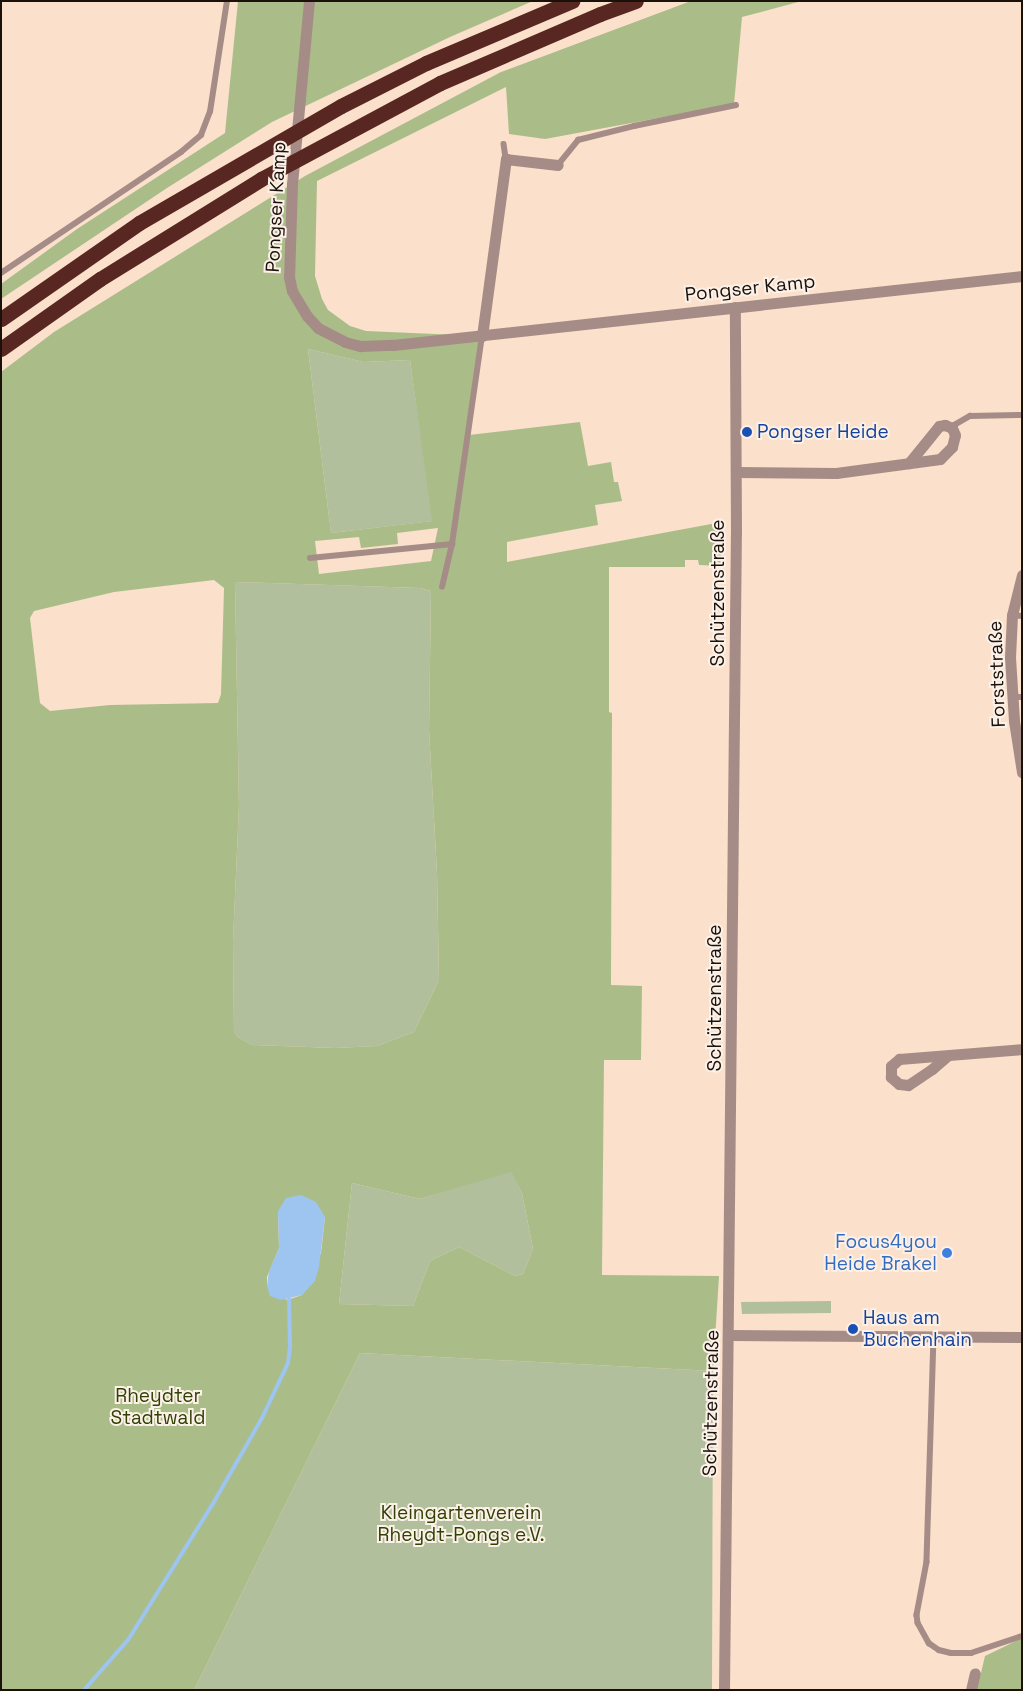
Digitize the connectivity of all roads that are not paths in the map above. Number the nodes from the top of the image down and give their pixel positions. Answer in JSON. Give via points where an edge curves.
{"nodes":[{"id":1,"x":227,"y":1,"type":"edge"},
{"id":2,"x":309,"y":1,"type":"edge"},
{"id":3,"x":572,"y":1,"type":"edge"},
{"id":4,"x":636,"y":1,"type":"edge"},
{"id":5,"x":736,"y":105,"type":"dead end"},
{"id":6,"x":504,"y":144,"type":"dead end"},
{"id":7,"x":506,"y":159,"type":"junction"},
{"id":8,"x":558,"y":165,"type":"joint"},
{"id":9,"x":1,"y":273,"type":"edge"},
{"id":10,"x":1022,"y":276,"type":"edge"},
{"id":11,"x":735,"y":307,"type":"junction"},
{"id":12,"x":1,"y":319,"type":"edge"},
{"id":13,"x":482,"y":336,"type":"junction"},
{"id":14,"x":1,"y":349,"type":"edge"},
{"id":15,"x":1022,"y":415,"type":"edge"},
{"id":16,"x":951,"y":427,"type":"junction"},
{"id":17,"x":909,"y":463,"type":"junction"},
{"id":18,"x":736,"y":472,"type":"junction"},
{"id":19,"x":452,"y":544,"type":"junction"},
{"id":20,"x":310,"y":558,"type":"dead end"},
{"id":21,"x":1022,"y":575,"type":"edge"},
{"id":22,"x":442,"y":587,"type":"dead end"},
{"id":23,"x":1017,"y":615,"type":"edge"},
{"id":24,"x":1017,"y":697,"type":"edge"},
{"id":25,"x":1022,"y":772,"type":"edge"},
{"id":26,"x":1022,"y":1049,"type":"edge"},
{"id":27,"x":947,"y":1056,"type":"dead end"},
{"id":28,"x":729,"y":1335,"type":"junction"},
{"id":29,"x":934,"y":1337,"type":"junction"},
{"id":30,"x":1022,"y":1337,"type":"edge"},
{"id":31,"x":1022,"y":1636,"type":"edge"},
{"id":32,"x":975,"y":1673,"type":"dead end"},
{"id":33,"x":724,"y":1690,"type":"edge"},
{"id":34,"x":971,"y":1690,"type":"edge"}],
"edges":[{"from":1,"to":9,"type":"lane","via":[[210,112],[201,135],[181,152]]},
{"from":2,"to":13,"type":"street","name":"Pongser Kamp","via":[[289,231],[289,277],[298,304],[324,332],[360,346]]},
{"from":3,"to":12,"type":"highway","via":[[426,63],[258,152],[139,223]]},
{"from":4,"to":14,"type":"highway","via":[[440,83],[332,140],[261,179],[107,274]]},
{"from":5,"to":8,"type":"lane","via":[[578,140]]},
{"from":6,"to":7,"type":"lane"},
{"from":7,"to":8,"type":"street"},
{"from":7,"to":13,"type":"street"},
{"from":10,"to":11,"type":"street","name":"Pongser Kamp"},
{"from":11,"to":13,"type":"street","name":"Pongser Kamp"},
{"from":11,"to":18,"type":"street","name":"Schützenstraße"},
{"from":13,"to":19,"type":"lane"},
{"from":15,"to":16,"type":"lane","via":[[970,416]]},
{"from":16,"to":17,"type":"street","via":[[939,426]]},
{"from":16,"to":17,"type":"street","via":[[954,439],[946,456]]},
{"from":17,"to":18,"type":"street","via":[[836,472]]},
{"from":18,"to":28,"type":"street","name":"Schützenstraße"},
{"from":19,"to":20,"type":"lane"},
{"from":19,"to":22,"type":"lane"},
{"from":21,"to":23,"type":"street","name":"Forststraße"},
{"from":23,"to":24,"type":"street","name":"Forststraße","via":[[1010,657]]},
{"from":24,"to":25,"type":"street","name":"Forststraße"},
{"from":26,"to":27,"type":"street"},
{"from":28,"to":29,"type":"street"},
{"from":28,"to":33,"type":"street","name":"Schützenstraße"},
{"from":29,"to":30,"type":"street"},
{"from":29,"to":31,"type":"lane","via":[[927,1562],[918,1623],[929,1643],[951,1653],[971,1653]]},
{"from":32,"to":34,"type":"street"}]}
